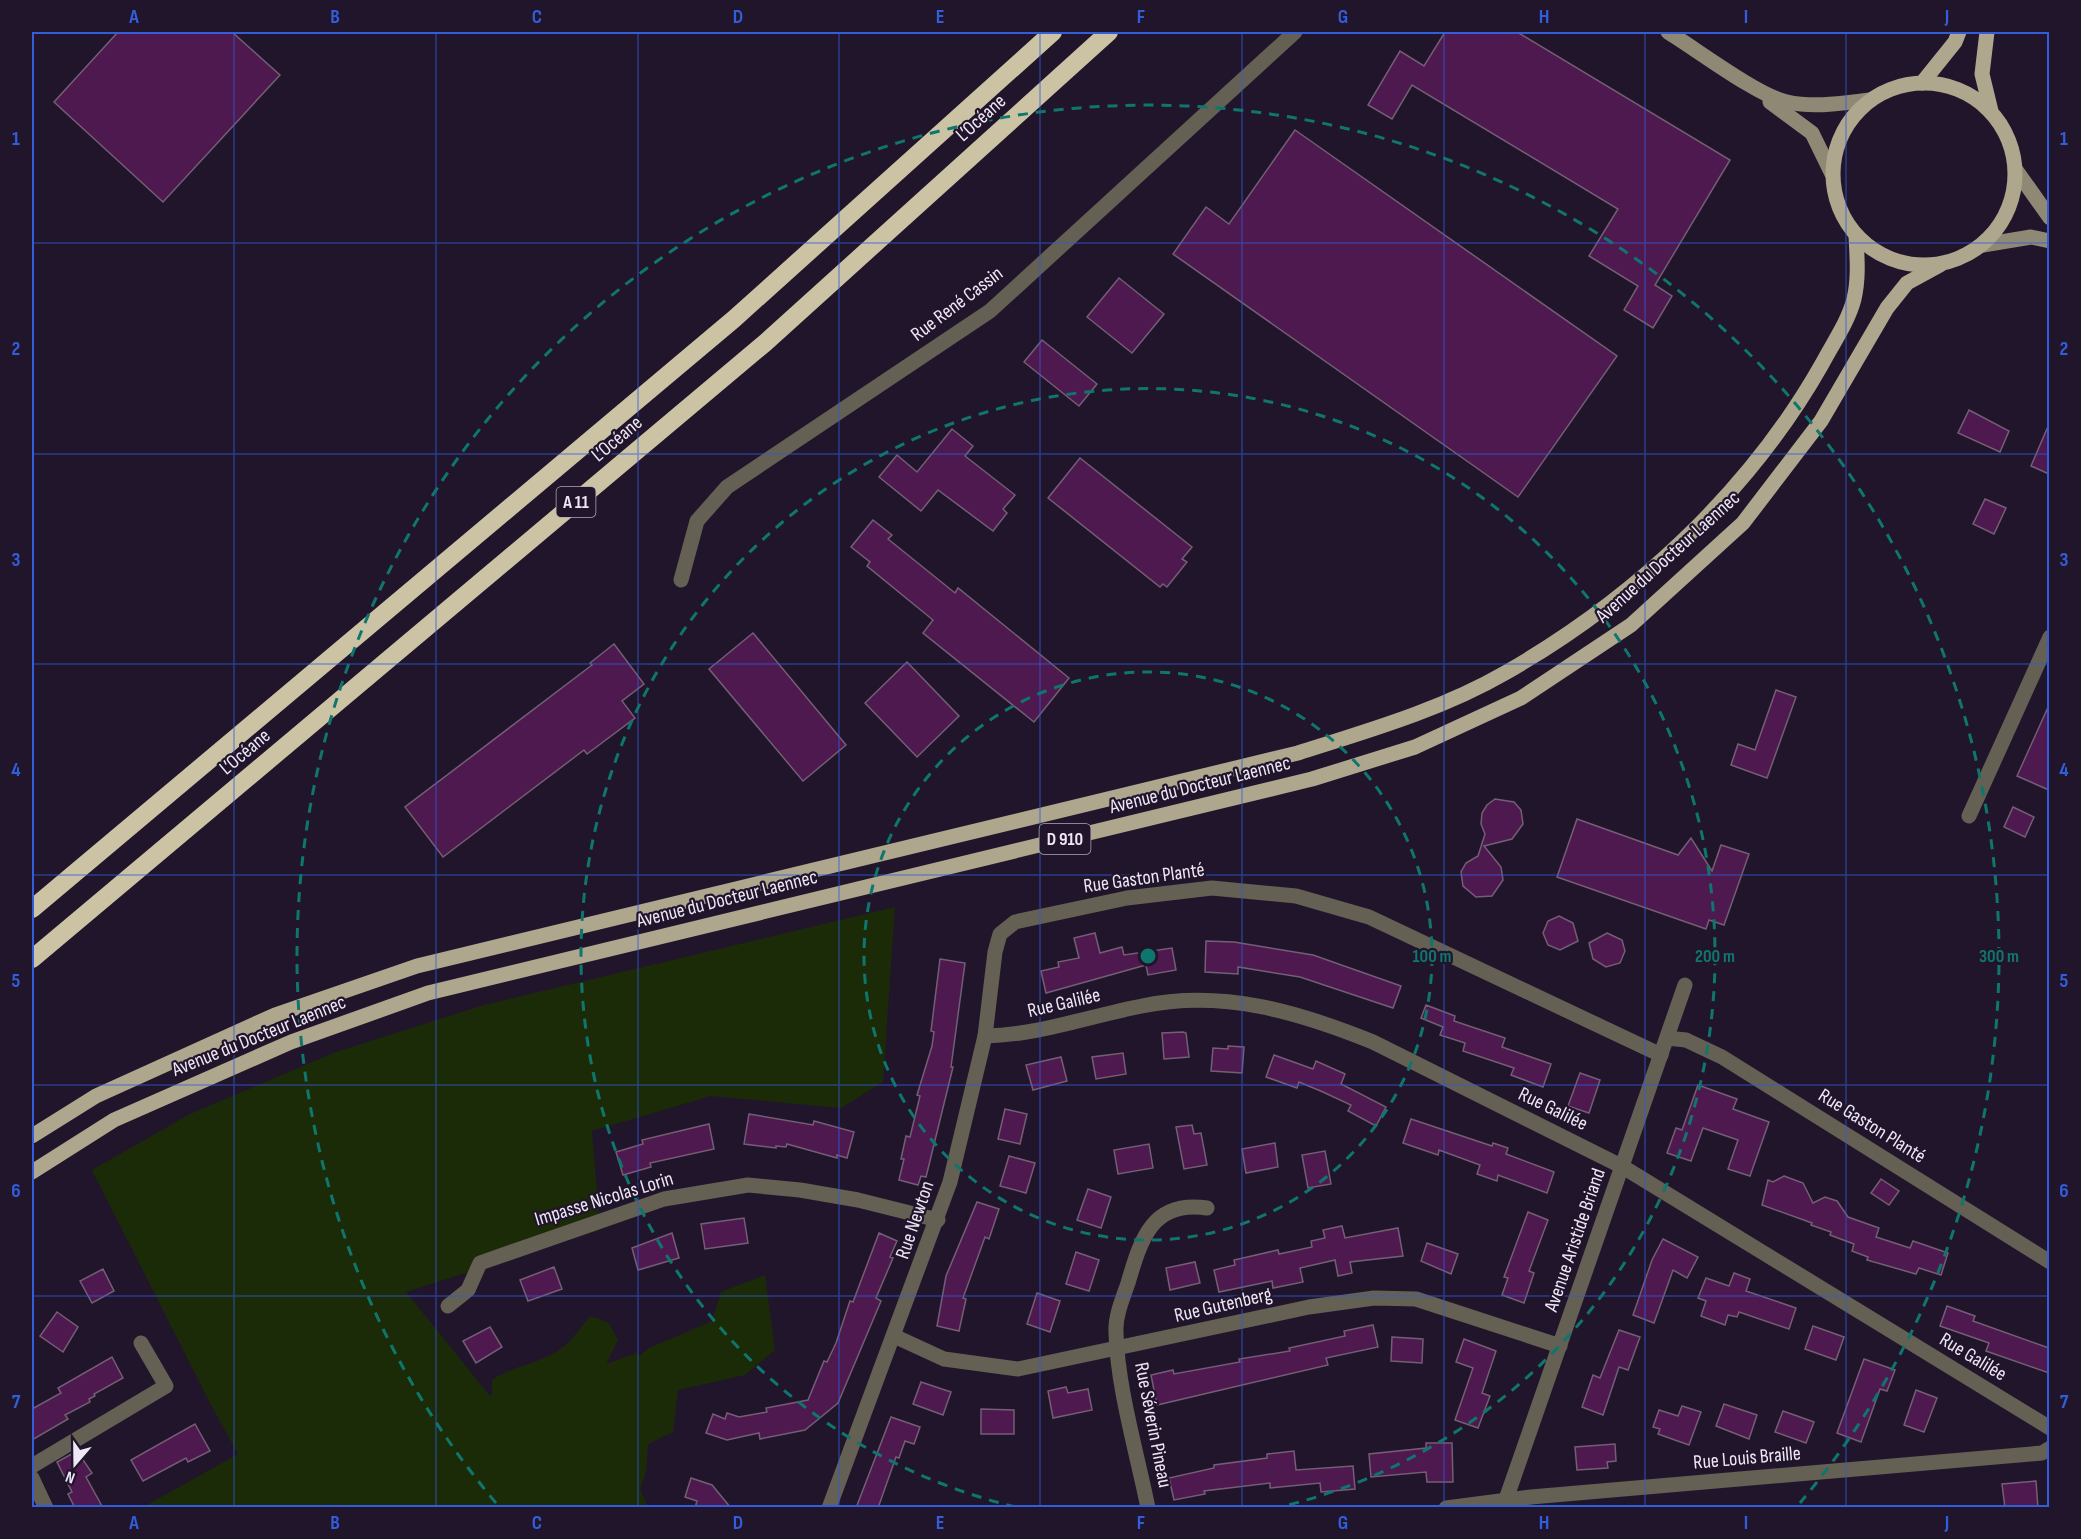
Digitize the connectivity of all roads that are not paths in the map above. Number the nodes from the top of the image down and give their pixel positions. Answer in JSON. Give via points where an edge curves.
{"nodes":[{"id":1,"x":1053,"y":32,"type":"edge"},
{"id":2,"x":1109,"y":32,"type":"edge"},
{"id":3,"x":1295,"y":32,"type":"edge"},
{"id":4,"x":1668,"y":32,"type":"edge"},
{"id":5,"x":1959,"y":32,"type":"edge"},
{"id":6,"x":1987,"y":32,"type":"edge"},
{"id":7,"x":1737,"y":76,"type":"junction"},
{"id":8,"x":1922,"y":83,"type":"junction"},
{"id":9,"x":1870,"y":100,"type":"junction"},
{"id":10,"x":1991,"y":111,"type":"junction"},
{"id":11,"x":2016,"y":170,"type":"junction"},
{"id":12,"x":1832,"y":174,"type":"junction"},
{"id":13,"x":2049,"y":218,"type":"edge"},
{"id":14,"x":1856,"y":236,"type":"junction"},
{"id":15,"x":2049,"y":241,"type":"edge"},
{"id":16,"x":1983,"y":245,"type":"junction"},
{"id":17,"x":1940,"y":265,"type":"junction"},
{"id":18,"x":681,"y":580,"type":"dead end"},
{"id":19,"x":2049,"y":637,"type":"edge"},
{"id":20,"x":1969,"y":816,"type":"dead end"},
{"id":21,"x":32,"y":909,"type":"edge"},
{"id":22,"x":1000,"y":934,"type":"joint"},
{"id":23,"x":32,"y":959,"type":"edge"},
{"id":24,"x":1685,"y":985,"type":"dead end"},
{"id":25,"x":985,"y":1036,"type":"junction"},
{"id":26,"x":1667,"y":1038,"type":"junction"},
{"id":27,"x":1661,"y":1055,"type":"junction"},
{"id":28,"x":32,"y":1136,"type":"edge"},
{"id":29,"x":1623,"y":1167,"type":"junction"},
{"id":30,"x":32,"y":1172,"type":"edge"},
{"id":31,"x":1207,"y":1208,"type":"dead end"},
{"id":32,"x":938,"y":1220,"type":"junction"},
{"id":33,"x":2049,"y":1262,"type":"edge"},
{"id":34,"x":448,"y":1306,"type":"dead end"},
{"id":35,"x":894,"y":1336,"type":"junction"},
{"id":36,"x":141,"y":1343,"type":"dead end"},
{"id":37,"x":1560,"y":1346,"type":"junction"},
{"id":38,"x":1118,"y":1350,"type":"junction"},
{"id":39,"x":2049,"y":1428,"type":"edge"},
{"id":40,"x":2049,"y":1448,"type":"edge"},
{"id":41,"x":32,"y":1466,"type":"edge"},
{"id":42,"x":32,"y":1478,"type":"edge"},
{"id":43,"x":1504,"y":1505,"type":"edge"},
{"id":44,"x":45,"y":1508,"type":"edge"},
{"id":45,"x":829,"y":1508,"type":"edge"},
{"id":46,"x":1148,"y":1508,"type":"edge"},
{"id":47,"x":1446,"y":1508,"type":"edge"}],
"edges":[{"from":1,"to":21,"type":"highway","name":"L’Océane","number":"A 11","via":[[734,319]]},
{"from":2,"to":23,"type":"highway","name":"L’Océane","number":"A 11","via":[[765,343]]},
{"from":3,"to":18,"type":"street","name":"Rue René Cassin","via":[[990,311],[727,487],[697,521]]},
{"from":4,"to":7,"type":"main road"},
{"from":5,"to":8,"type":"main road"},
{"from":6,"to":10,"type":"main road","via":[[1982,74]]},
{"from":7,"to":9,"type":"main road","via":[[1786,102],[1826,105]]},
{"from":7,"to":12,"type":"main road","via":[[1812,133]]},
{"from":8,"to":9,"type":"main road","via":[[1895,87]]},
{"from":8,"to":10,"type":"main road","via":[[1947,86],[1971,96]]},
{"from":9,"to":12,"type":"main road","via":[[1850,120],[1837,146]]},
{"from":10,"to":11,"type":"main road","via":[[2004,128]]},
{"from":11,"to":13,"type":"main road"},
{"from":11,"to":16,"type":"main road","via":[[2009,211]]},
{"from":12,"to":14,"type":"main road","via":[[1843,218]]},
{"from":14,"to":17,"type":"main road","via":[[1880,255],[1910,265]]},
{"from":14,"to":28,"type":"main road","name":"Avenue du Docteur Laennec","number":"D 910","via":[[1858,271],[1854,300],[1797,408],[1718,506],[1608,607],[1503,674],[1400,721],[1298,753],[417,966],[275,1014],[96,1096]]},
{"from":15,"to":16,"type":"main road","via":[[2031,237]]},
{"from":16,"to":17,"type":"main road","via":[[1963,258]]},
{"from":17,"to":30,"type":"main road","name":"Avenue du Docteur Laennec","number":"D 910","via":[[1907,283],[1887,308],[1821,421],[1743,523],[1631,625],[1521,698],[1415,747],[1312,779],[428,993],[291,1042],[114,1120]]},
{"from":19,"to":20,"type":"street"},
{"from":22,"to":25,"type":"street","name":"Rue Newton"},
{"from":22,"to":27,"type":"street","name":"Rue Gaston Planté","via":[[1015,922],[1127,898],[1212,888],[1296,896],[1369,917]]},
{"from":24,"to":26,"type":"street","name":"Avenue Aristide Briand"},
{"from":25,"to":29,"type":"street","name":"Rue Galilée","via":[[1013,1035],[1143,1005],[1207,1000],[1290,1012],[1373,1042]]},
{"from":25,"to":32,"type":"street","name":"Rue Newton"},
{"from":26,"to":27,"type":"street","name":"Avenue Aristide Briand"},
{"from":26,"to":33,"type":"street","name":"Rue Gaston Planté","via":[[1686,1040],[1722,1057]]},
{"from":27,"to":29,"type":"street","name":"Avenue Aristide Briand"},
{"from":29,"to":37,"type":"street","name":"Avenue Aristide Briand"},
{"from":29,"to":39,"type":"street","name":"Rue Galilée"},
{"from":31,"to":38,"type":"street","name":"Rue Séverin Pineau","via":[[1176,1208],[1152,1223],[1120,1308],[1115,1330]]},
{"from":32,"to":34,"type":"street","name":"Impasse Nicolas Lorin","via":[[858,1200],[748,1185],[664,1199],[480,1263],[468,1290]]},
{"from":32,"to":35,"type":"street","name":"Rue Newton"},
{"from":35,"to":38,"type":"street","name":"Rue Gutenberg","via":[[944,1359],[1018,1369]]},
{"from":35,"to":45,"type":"street","name":"Rue Newton"},
{"from":36,"to":41,"type":"street","via":[[166,1386]]},
{"from":37,"to":38,"type":"street","name":"Rue Gutenberg","via":[[1416,1299],[1374,1298],[1309,1307]]},
{"from":37,"to":43,"type":"street","name":"Avenue Aristide Briand"},
{"from":38,"to":46,"type":"street","name":"Rue Séverin Pineau"},
{"from":40,"to":43,"type":"street","name":"Rue Louis Braille","via":[[2042,1453]]},
{"from":42,"to":44,"type":"street"},
{"from":43,"to":47,"type":"street","name":"Rue Louis Braille"}]}
